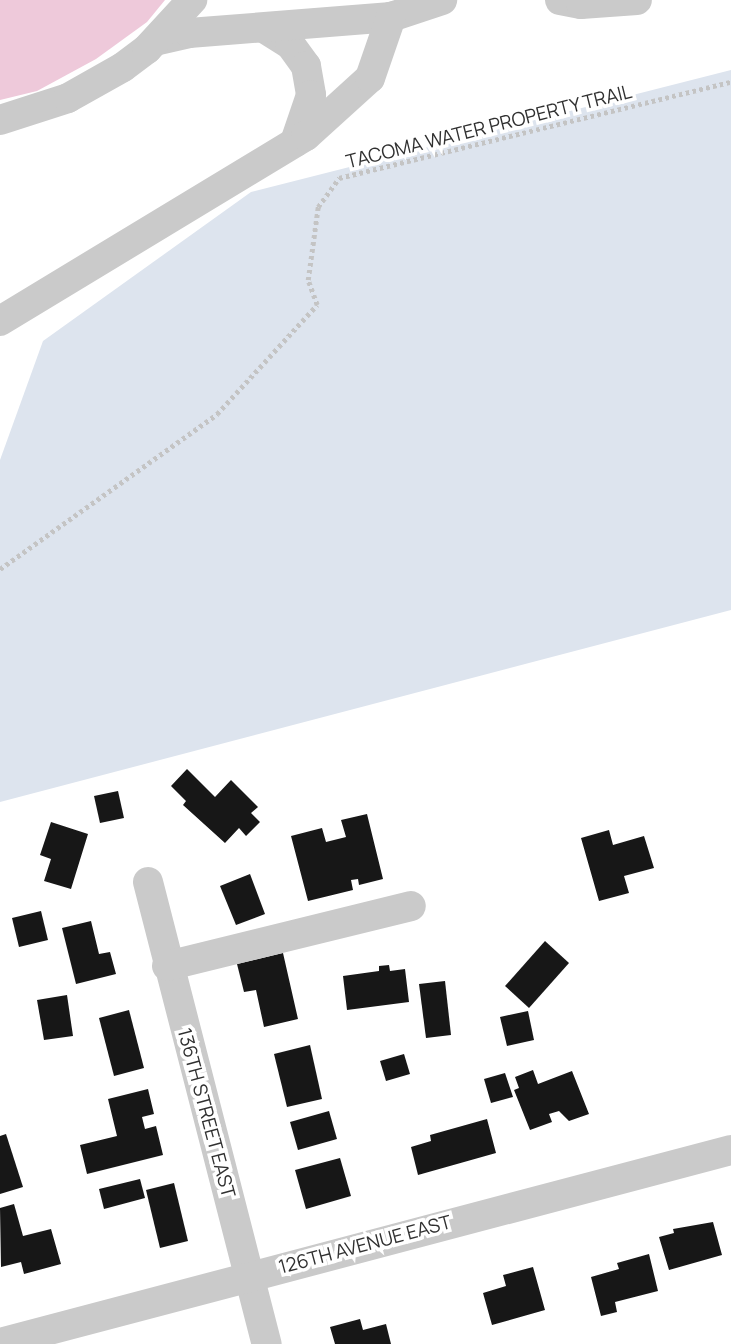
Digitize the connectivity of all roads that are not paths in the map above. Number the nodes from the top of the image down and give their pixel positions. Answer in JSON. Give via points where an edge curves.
{"nodes":[{"id":1,"x":192,"y":0,"type":"edge"},
{"id":2,"x":442,"y":0,"type":"edge"},
{"id":3,"x":560,"y":0,"type":"edge"},
{"id":4,"x":637,"y":0,"type":"edge"},
{"id":5,"x":391,"y":17,"type":"junction"},
{"id":6,"x":264,"y":28,"type":"junction"},
{"id":7,"x":155,"y":41,"type":"junction"},
{"id":8,"x":0,"y":120,"type":"edge"},
{"id":9,"x":295,"y":142,"type":"junction"},
{"id":10,"x":0,"y":321,"type":"edge"},
{"id":11,"x":148,"y":882,"type":"dead end"},
{"id":12,"x":411,"y":906,"type":"dead end"},
{"id":13,"x":167,"y":966,"type":"junction"},
{"id":14,"x":731,"y":1150,"type":"edge"},
{"id":15,"x":249,"y":1276,"type":"junction"},
{"id":16,"x":0,"y":1343,"type":"edge"},
{"id":17,"x":267,"y":1344,"type":"edge"}],
"edges":[{"from":1,"to":7,"type":"street"},
{"from":2,"to":5,"type":"street"},
{"from":3,"to":4,"type":"street"},
{"from":5,"to":6,"type":"street"},
{"from":5,"to":9,"type":"street","via":[[370,78],[332,116]]},
{"from":6,"to":7,"type":"street","via":[[189,33]]},
{"from":6,"to":9,"type":"street","via":[[290,44],[306,66],[311,94]]},
{"from":7,"to":8,"type":"street","via":[[68,98]]},
{"from":9,"to":10,"type":"street"},
{"from":11,"to":13,"type":"street","name":"136TH STREET EAST"},
{"from":12,"to":13,"type":"street"},
{"from":13,"to":15,"type":"street","name":"136TH STREET EAST"},
{"from":14,"to":15,"type":"street","name":"126TH AVENUE EAST"},
{"from":15,"to":16,"type":"street","name":"126TH AVENUE EAST"},
{"from":15,"to":17,"type":"street","name":"136TH STREET EAST"}]}
